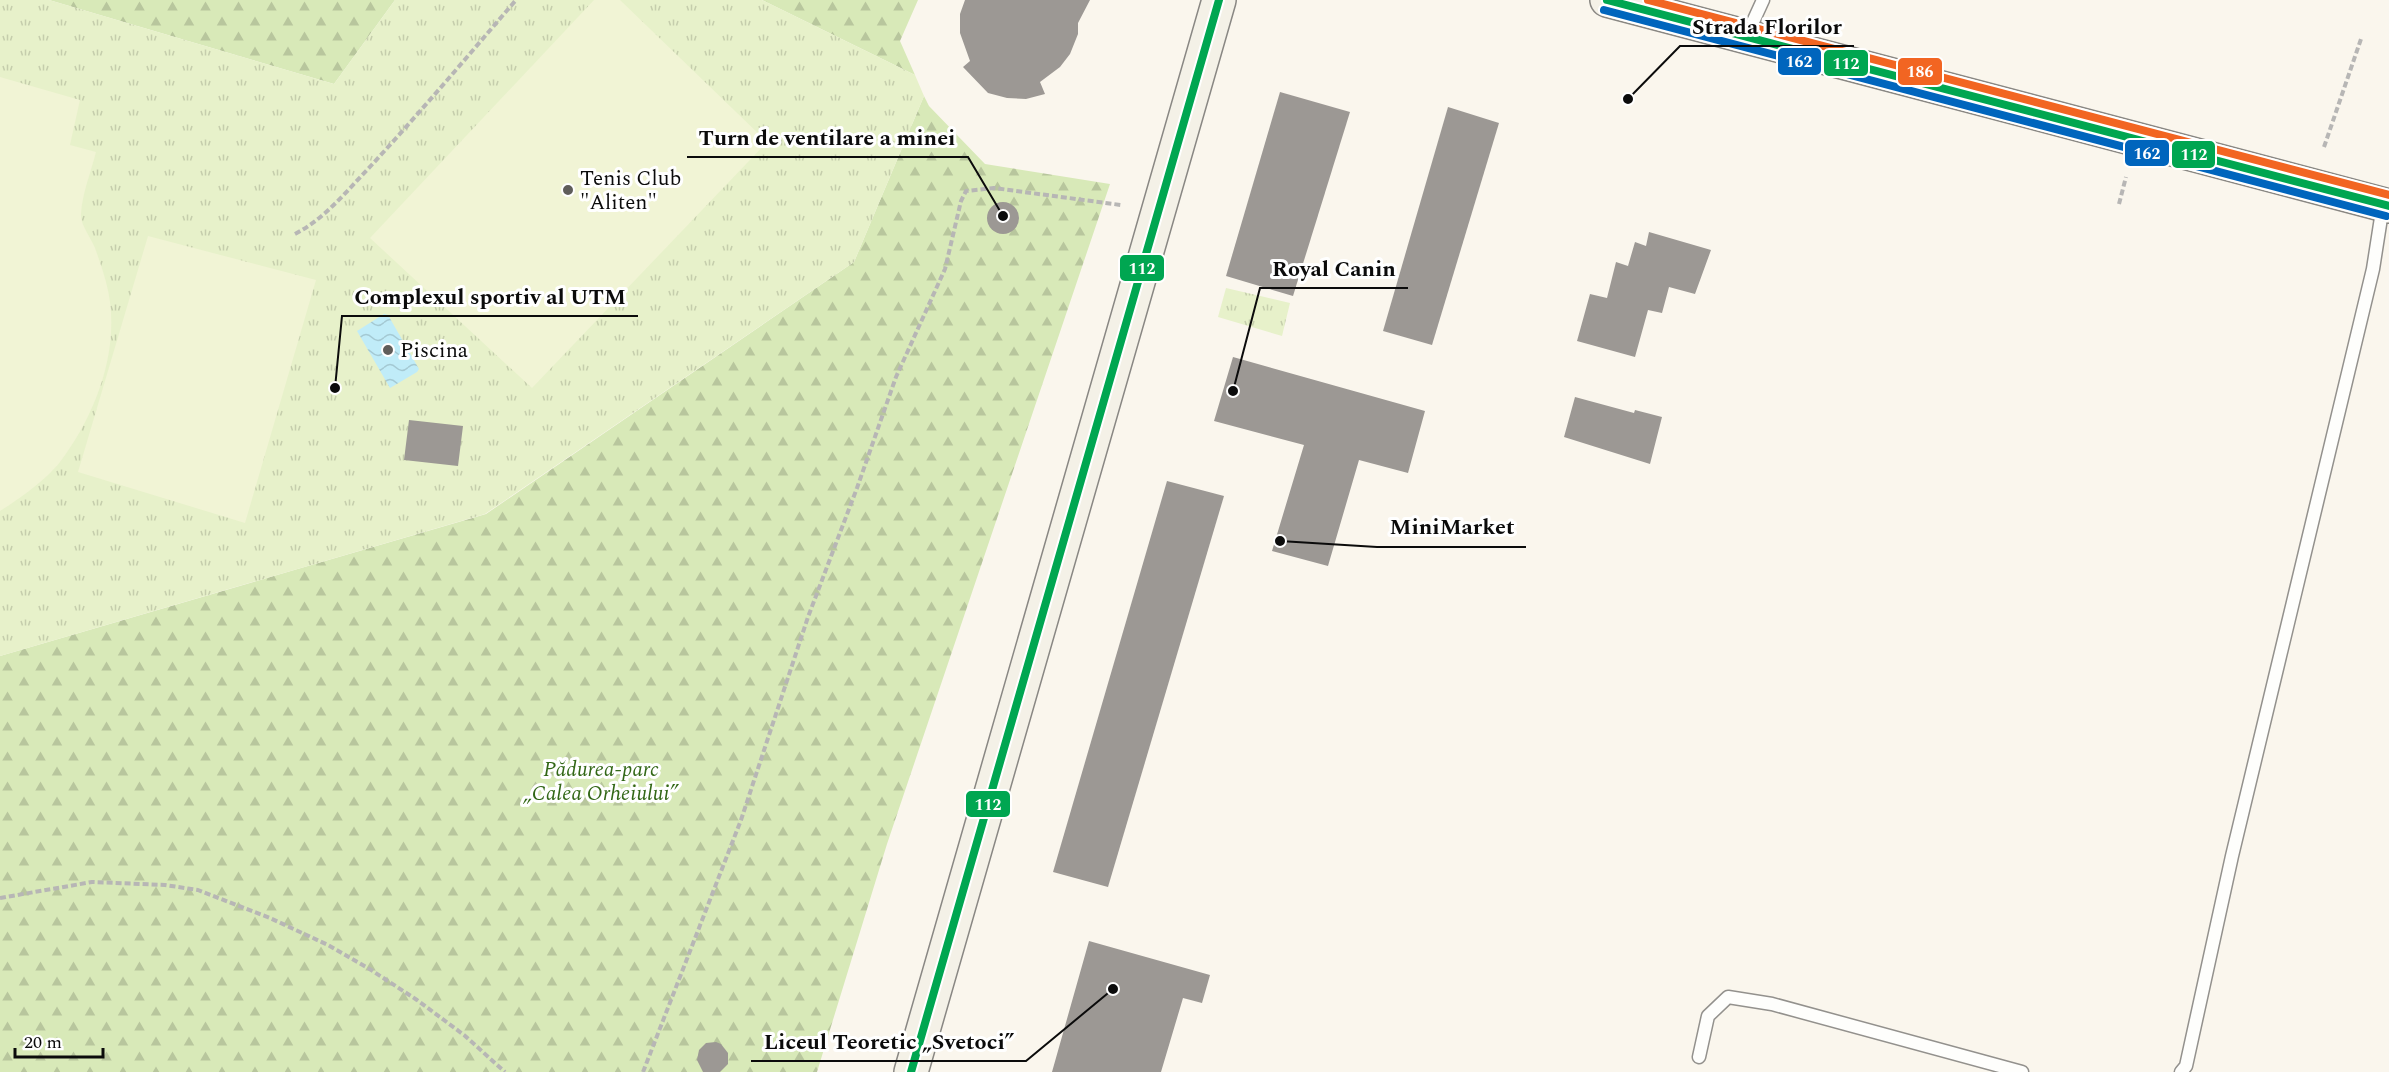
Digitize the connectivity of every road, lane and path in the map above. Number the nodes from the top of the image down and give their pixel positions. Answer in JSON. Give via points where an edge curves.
{"nodes":[{"id":1,"x":516,"y":0,"type":"edge"},
{"id":2,"x":1219,"y":0,"type":"edge"},
{"id":3,"x":1607,"y":0,"type":"edge"},
{"id":4,"x":1762,"y":0,"type":"edge"},
{"id":5,"x":1746,"y":37,"type":"junction"},
{"id":6,"x":2361,"y":39,"type":"dead end"},
{"id":7,"x":2324,"y":147,"type":"dead end"},
{"id":8,"x":2126,"y":177,"type":"dead end"},
{"id":9,"x":2119,"y":204,"type":"dead end"},
{"id":10,"x":1121,"y":205,"type":"dead end"},
{"id":11,"x":2386,"y":205,"type":"edge"},
{"id":12,"x":295,"y":234,"type":"dead end"},
{"id":13,"x":0,"y":897,"type":"edge"},
{"id":14,"x":1699,"y":1057,"type":"dead end"},
{"id":15,"x":505,"y":1072,"type":"edge"},
{"id":16,"x":643,"y":1072,"type":"edge"},
{"id":17,"x":911,"y":1072,"type":"edge"},
{"id":18,"x":2022,"y":1072,"type":"edge"},
{"id":19,"x":2181,"y":1072,"type":"edge"}],
"edges":[{"from":1,"to":12,"type":"path","via":[[326,213]]},
{"from":2,"to":17,"type":"main road"},
{"from":3,"to":5,"type":"main road"},
{"from":4,"to":5,"type":"lane"},
{"from":5,"to":11,"type":"main road"},
{"from":6,"to":7,"type":"path"},
{"from":8,"to":9,"type":"path"},
{"from":10,"to":16,"type":"path","via":[[994,188],[966,191],[945,269],[896,377],[808,617],[741,820]]},
{"from":11,"to":19,"type":"lane","via":[[2186,1066]]},
{"from":13,"to":15,"type":"path","via":[[92,882],[198,890],[270,918],[368,968],[464,1035]]},
{"from":14,"to":18,"type":"lane","via":[[1708,1016],[1728,997],[1772,1004]]}]}
